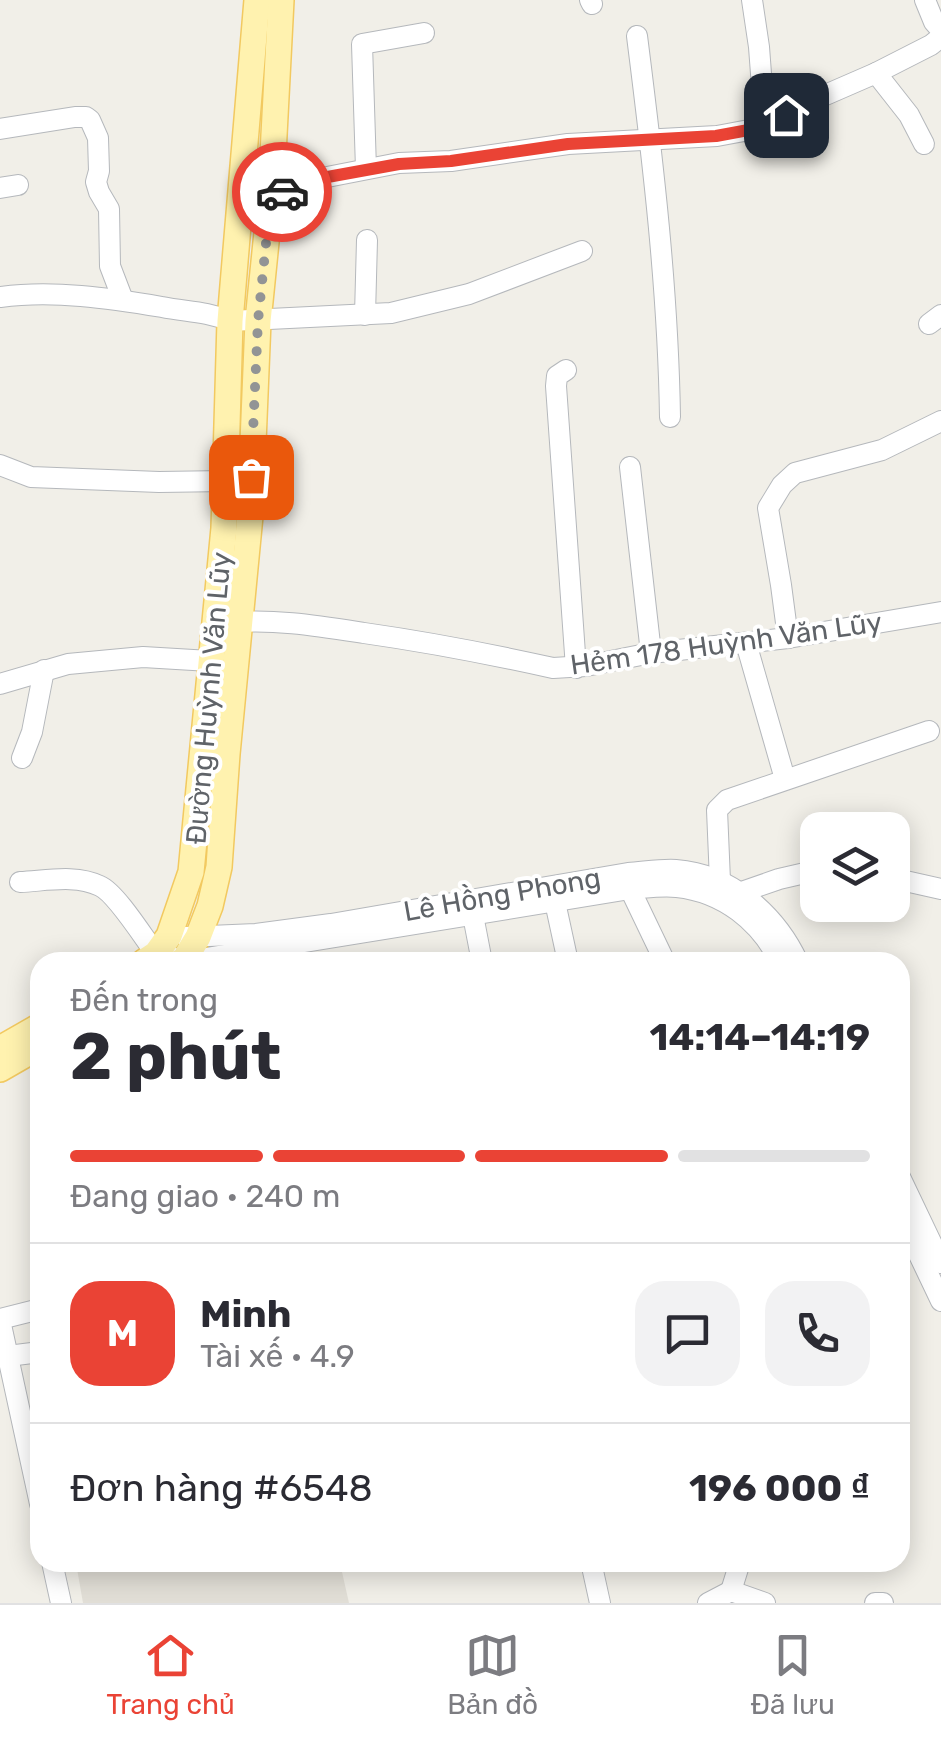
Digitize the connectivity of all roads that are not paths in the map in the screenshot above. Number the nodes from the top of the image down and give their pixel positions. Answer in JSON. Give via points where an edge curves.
{"nodes":[{"id":1,"x":257,"y":0,"type":"edge"},
{"id":2,"x":281,"y":0,"type":"edge"},
{"id":3,"x":752,"y":0,"type":"edge"},
{"id":4,"x":924,"y":0,"type":"edge"},
{"id":5,"x":424,"y":33,"type":"dead end"},
{"id":6,"x":941,"y":33,"type":"edge"},
{"id":7,"x":637,"y":36,"type":"dead end"},
{"id":8,"x":876,"y":74,"type":"junction"},
{"id":9,"x":765,"y":127,"type":"junction"},
{"id":10,"x":0,"y":129,"type":"edge"},
{"id":11,"x":650,"y":138,"type":"junction"},
{"id":12,"x":924,"y":144,"type":"dead end"},
{"id":13,"x":366,"y":169,"type":"junction"},
{"id":14,"x":271,"y":194,"type":"junction"},
{"id":15,"x":367,"y":240,"type":"dead end"},
{"id":16,"x":582,"y":251,"type":"dead end"},
{"id":17,"x":0,"y":297,"type":"edge"},
{"id":18,"x":122,"y":300,"type":"junction"},
{"id":19,"x":365,"y":314,"type":"junction"},
{"id":20,"x":230,"y":321,"type":"junction"},
{"id":21,"x":258,"y":321,"type":"junction"},
{"id":22,"x":566,"y":370,"type":"dead end"},
{"id":23,"x":670,"y":417,"type":"dead end"},
{"id":24,"x":941,"y":420,"type":"edge"},
{"id":25,"x":0,"y":465,"type":"edge"},
{"id":26,"x":630,"y":467,"type":"dead end"},
{"id":27,"x":226,"y":480,"type":"junction"},
{"id":28,"x":941,"y":612,"type":"edge"},
{"id":29,"x":240,"y":621,"type":"junction"},
{"id":30,"x":214,"y":624,"type":"junction"},
{"id":31,"x":788,"y":638,"type":"junction"},
{"id":32,"x":746,"y":643,"type":"junction"},
{"id":33,"x":651,"y":654,"type":"junction"},
{"id":34,"x":210,"y":660,"type":"junction"},
{"id":35,"x":576,"y":668,"type":"junction"},
{"id":36,"x":44,"y":670,"type":"junction"},
{"id":37,"x":0,"y":684,"type":"edge"},
{"id":38,"x":929,"y":731,"type":"dead end"},
{"id":39,"x":22,"y":758,"type":"dead end"},
{"id":40,"x":785,"y":779,"type":"junction"},
{"id":41,"x":800,"y":874,"type":"edge"},
{"id":42,"x":720,"y":880,"type":"junction"},
{"id":43,"x":20,"y":882,"type":"dead end"},
{"id":44,"x":910,"y":882,"type":"edge"},
{"id":45,"x":630,"y":889,"type":"junction"},
{"id":46,"x":941,"y":889,"type":"edge"},
{"id":47,"x":739,"y":893,"type":"junction"},
{"id":48,"x":554,"y":902,"type":"junction"},
{"id":49,"x":471,"y":907,"type":"junction"},
{"id":50,"x":177,"y":952,"type":"edge"},
{"id":51,"x":179,"y":952,"type":"edge"},
{"id":52,"x":180,"y":952,"type":"edge"},
{"id":53,"x":187,"y":952,"type":"edge"},
{"id":54,"x":480,"y":952,"type":"edge"},
{"id":55,"x":566,"y":952,"type":"edge"},
{"id":56,"x":660,"y":952,"type":"edge"},
{"id":57,"x":775,"y":952,"type":"edge"},
{"id":58,"x":793,"y":952,"type":"edge"},
{"id":59,"x":30,"y":1032,"type":"edge"},
{"id":60,"x":0,"y":1049,"type":"edge"},
{"id":61,"x":30,"y":1052,"type":"edge"},
{"id":62,"x":0,"y":1069,"type":"edge"},
{"id":63,"x":910,"y":1198,"type":"edge"},
{"id":64,"x":910,"y":1236,"type":"edge"},
{"id":65,"x":941,"y":1263,"type":"edge"},
{"id":66,"x":941,"y":1301,"type":"edge"},
{"id":67,"x":30,"y":1312,"type":"edge"},
{"id":68,"x":0,"y":1320,"type":"edge"},
{"id":69,"x":30,"y":1353,"type":"edge"},
{"id":70,"x":8,"y":1356,"type":"junction"},
{"id":71,"x":30,"y":1439,"type":"edge"},
{"id":72,"x":54,"y":1572,"type":"edge"},
{"id":73,"x":593,"y":1572,"type":"edge"},
{"id":74,"x":737,"y":1572,"type":"edge"},
{"id":75,"x":731,"y":1591,"type":"junction"},
{"id":76,"x":60,"y":1603,"type":"edge"},
{"id":77,"x":600,"y":1603,"type":"edge"},
{"id":78,"x":708,"y":1603,"type":"edge"},
{"id":79,"x":766,"y":1603,"type":"edge"}],
"edges":[{"from":1,"to":20,"type":"main road","name":"Đường Huỳnh Văn Lũy"},
{"from":2,"to":14,"type":"main road"},
{"from":3,"to":9,"type":"street"},
{"from":4,"to":6,"type":"street"},
{"from":5,"to":13,"type":"street","via":[[362,44]]},
{"from":6,"to":8,"type":"street"},
{"from":7,"to":11,"type":"street"},
{"from":8,"to":9,"type":"street"},
{"from":8,"to":12,"type":"street"},
{"from":9,"to":11,"type":"street"},
{"from":10,"to":18,"type":"street","via":[[90,120],[100,151],[96,182],[109,209],[110,266]]},
{"from":11,"to":13,"type":"street"},
{"from":11,"to":23,"type":"street"},
{"from":13,"to":14,"type":"street"},
{"from":14,"to":21,"type":"main road"},
{"from":15,"to":19,"type":"street"},
{"from":16,"to":19,"type":"street","via":[[470,294]]},
{"from":17,"to":18,"type":"street"},
{"from":18,"to":20,"type":"street"},
{"from":19,"to":21,"type":"street"},
{"from":20,"to":21,"type":"street"},
{"from":20,"to":27,"type":"main road","name":"Đường Huỳnh Văn Lũy"},
{"from":21,"to":29,"type":"main road"},
{"from":22,"to":35,"type":"street","via":[[556,386]]},
{"from":24,"to":31,"type":"street","via":[[882,450],[794,473],[782,485],[768,508]]},
{"from":25,"to":27,"type":"street","via":[[30,477]]},
{"from":26,"to":33,"type":"street"},
{"from":27,"to":30,"type":"main road","name":"Đường Huỳnh Văn Lũy"},
{"from":28,"to":31,"type":"street","name":"Hẻm 178 Huỳnh Văn Lũy"},
{"from":29,"to":30,"type":"street","name":"Hẻm 178 Huỳnh Văn Lũy"},
{"from":29,"to":35,"type":"street","name":"Hẻm 178 Huỳnh Văn Lũy","via":[[310,625]]},
{"from":29,"to":52,"type":"main road","via":[[219,867],[210,906]]},
{"from":30,"to":34,"type":"main road","name":"Đường Huỳnh Văn Lũy"},
{"from":31,"to":32,"type":"street","name":"Hẻm 178 Huỳnh Văn Lũy"},
{"from":32,"to":33,"type":"street","name":"Hẻm 178 Huỳnh Văn Lũy"},
{"from":32,"to":40,"type":"street"},
{"from":33,"to":35,"type":"street","name":"Hẻm 178 Huỳnh Văn Lũy"},
{"from":34,"to":36,"type":"street","via":[[144,657]]},
{"from":34,"to":51,"type":"main road","name":"Đường Huỳnh Văn Lũy"},
{"from":36,"to":37,"type":"street"},
{"from":36,"to":39,"type":"street"},
{"from":38,"to":40,"type":"street"},
{"from":40,"to":42,"type":"street","via":[[720,805]]},
{"from":41,"to":47,"type":"street"},
{"from":42,"to":47,"type":"street","name":"Lê Hồng Phong"},
{"from":42,"to":49,"type":"street","name":"Lê Hồng Phong","via":[[678,870],[628,873]]},
{"from":43,"to":50,"type":"street","via":[[72,880],[105,888]]},
{"from":44,"to":46,"type":"street"},
{"from":45,"to":48,"type":"street","name":"Lê Hồng Phong"},
{"from":45,"to":56,"type":"street"},
{"from":45,"to":57,"type":"street","name":"Lê Hồng Phong","via":[[676,886],[714,896],[744,913]]},
{"from":47,"to":58,"type":"street","name":"Lê Hồng Phong","via":[[766,913]]},
{"from":48,"to":49,"type":"street","name":"Lê Hồng Phong"},
{"from":48,"to":55,"type":"street"},
{"from":49,"to":53,"type":"street","name":"Lê Hồng Phong","via":[[256,934]]},
{"from":49,"to":54,"type":"street"},
{"from":59,"to":60,"type":"main road"},
{"from":61,"to":62,"type":"main road"},
{"from":63,"to":65,"type":"street"},
{"from":64,"to":66,"type":"street"},
{"from":67,"to":68,"type":"street"},
{"from":68,"to":70,"type":"street"},
{"from":69,"to":70,"type":"street"},
{"from":70,"to":71,"type":"street"},
{"from":72,"to":76,"type":"street"},
{"from":73,"to":77,"type":"street"},
{"from":74,"to":75,"type":"street"},
{"from":75,"to":78,"type":"street"},
{"from":75,"to":79,"type":"street"}]}
